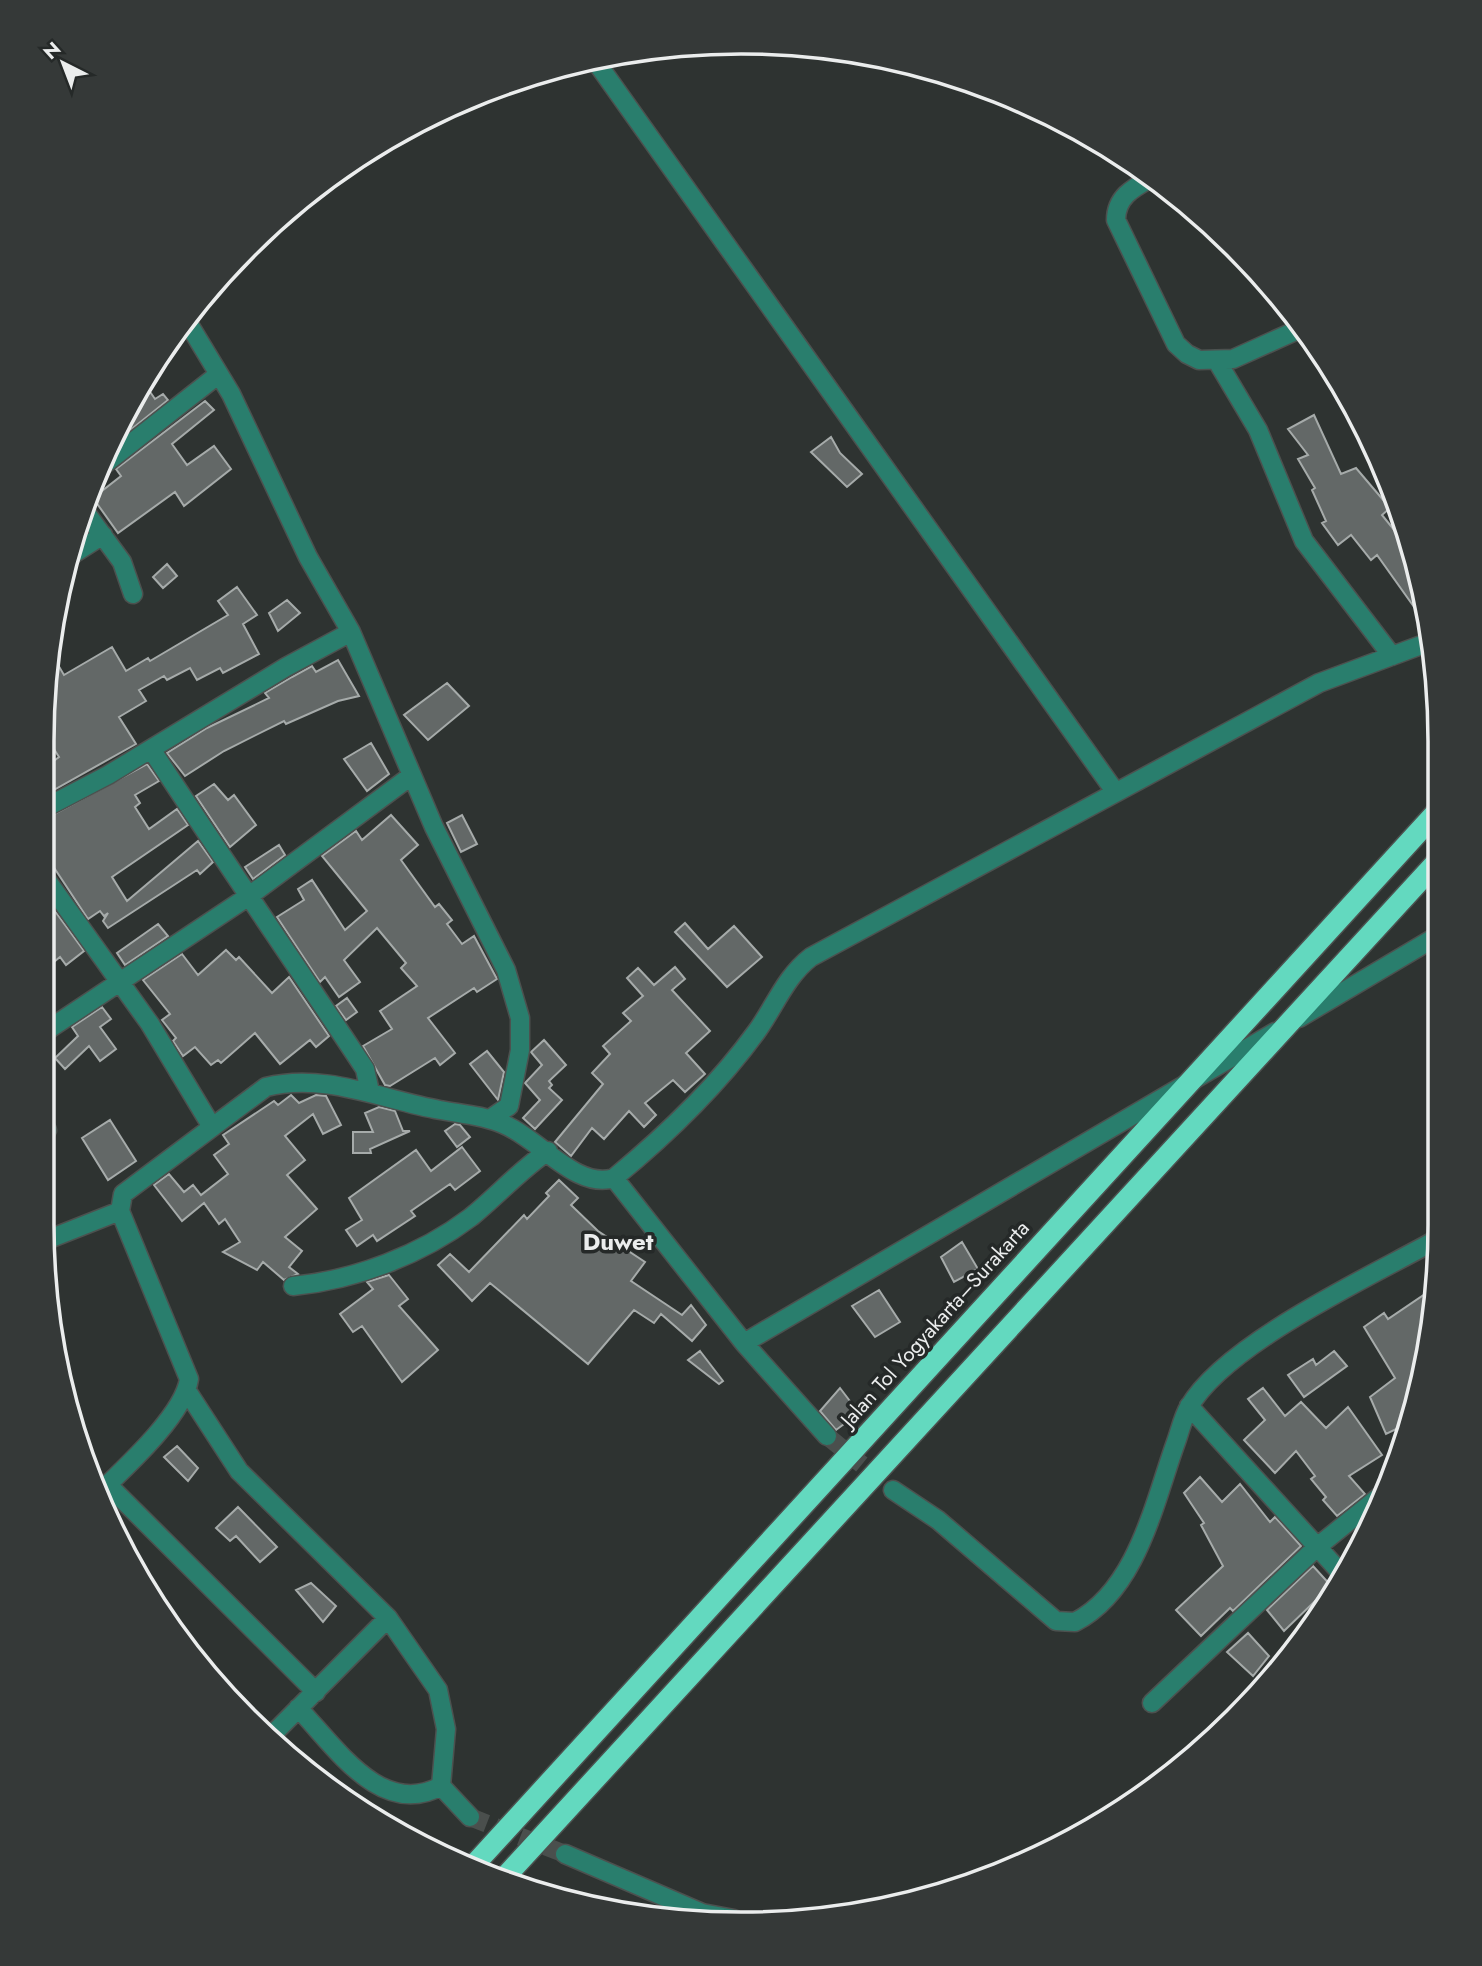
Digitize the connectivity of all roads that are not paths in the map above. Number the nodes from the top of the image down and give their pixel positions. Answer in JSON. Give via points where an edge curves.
{"nodes":[{"id":1,"x":601,"y":69,"type":"edge"},
{"id":2,"x":1142,"y":184,"type":"edge"},
{"id":3,"x":192,"y":329,"type":"edge"},
{"id":4,"x":1293,"y":332,"type":"edge"},
{"id":5,"x":1217,"y":361,"type":"junction"},
{"id":6,"x":219,"y":374,"type":"junction"},
{"id":7,"x":118,"y":454,"type":"edge"},
{"id":8,"x":91,"y":519,"type":"edge"},
{"id":9,"x":103,"y":535,"type":"junction"},
{"id":10,"x":83,"y":548,"type":"edge"},
{"id":11,"x":133,"y":594,"type":"dead end"},
{"id":12,"x":351,"y":632,"type":"junction"},
{"id":13,"x":1421,"y":645,"type":"edge"},
{"id":14,"x":1392,"y":656,"type":"junction"},
{"id":15,"x":151,"y":749,"type":"junction"},
{"id":16,"x":411,"y":776,"type":"junction"},
{"id":17,"x":1114,"y":790,"type":"junction"},
{"id":18,"x":54,"y":803,"type":"edge"},
{"id":19,"x":1428,"y":822,"type":"edge"},
{"id":20,"x":1428,"y":872,"type":"edge"},
{"id":21,"x":54,"y":891,"type":"edge"},
{"id":22,"x":249,"y":896,"type":"junction"},
{"id":23,"x":1428,"y":942,"type":"edge"},
{"id":24,"x":117,"y":983,"type":"junction"},
{"id":25,"x":54,"y":1026,"type":"edge"},
{"id":26,"x":370,"y":1092,"type":"junction"},
{"id":27,"x":509,"y":1106,"type":"junction"},
{"id":28,"x":490,"y":1119,"type":"junction"},
{"id":29,"x":212,"y":1127,"type":"junction"},
{"id":30,"x":526,"y":1136,"type":"junction"},
{"id":31,"x":548,"y":1151,"type":"junction"},
{"id":32,"x":614,"y":1178,"type":"junction"},
{"id":33,"x":120,"y":1211,"type":"junction"},
{"id":34,"x":55,"y":1237,"type":"edge"},
{"id":35,"x":1427,"y":1245,"type":"edge"},
{"id":36,"x":293,"y":1286,"type":"dead end"},
{"id":37,"x":744,"y":1343,"type":"junction"},
{"id":38,"x":187,"y":1391,"type":"junction"},
{"id":39,"x":1189,"y":1406,"type":"junction"},
{"id":40,"x":827,"y":1436,"type":"tunnel mouth"},
{"id":41,"x":106,"y":1486,"type":"edge"},
{"id":42,"x":893,"y":1490,"type":"tunnel mouth"},
{"id":43,"x":109,"y":1493,"type":"edge"},
{"id":44,"x":1367,"y":1507,"type":"edge"},
{"id":45,"x":1317,"y":1547,"type":"junction"},
{"id":46,"x":1336,"y":1568,"type":"edge"},
{"id":47,"x":388,"y":1618,"type":"junction"},
{"id":48,"x":316,"y":1692,"type":"junction"},
{"id":49,"x":1153,"y":1703,"type":"dead end"},
{"id":50,"x":298,"y":1708,"type":"junction"},
{"id":51,"x":276,"y":1730,"type":"edge"},
{"id":52,"x":441,"y":1786,"type":"junction"},
{"id":53,"x":470,"y":1817,"type":"tunnel mouth"},
{"id":54,"x":565,"y":1854,"type":"tunnel mouth"},
{"id":55,"x":478,"y":1859,"type":"edge"},
{"id":56,"x":510,"y":1871,"type":"edge"},
{"id":57,"x":695,"y":1910,"type":"edge"}],
"edges":[{"from":1,"to":17,"type":"street"},
{"from":2,"to":5,"type":"street","via":[[1121,199],[1116,209],[1120,234],[1177,344],[1199,360]]},
{"from":3,"to":6,"type":"street"},
{"from":4,"to":5,"type":"street","via":[[1233,359]]},
{"from":5,"to":14,"type":"street","via":[[1258,430],[1304,541]]},
{"from":6,"to":7,"type":"street"},
{"from":6,"to":12,"type":"street","via":[[308,557]]},
{"from":8,"to":9,"type":"street"},
{"from":9,"to":10,"type":"street"},
{"from":9,"to":11,"type":"street","via":[[122,562]]},
{"from":12,"to":15,"type":"street"},
{"from":12,"to":16,"type":"street"},
{"from":13,"to":14,"type":"street"},
{"from":14,"to":17,"type":"street","via":[[1319,682]]},
{"from":15,"to":18,"type":"street"},
{"from":15,"to":22,"type":"street"},
{"from":16,"to":22,"type":"street"},
{"from":16,"to":27,"type":"street","via":[[514,995],[520,1050]]},
{"from":17,"to":32,"type":"street","via":[[803,962],[757,1030],[711,1085]]},
{"from":19,"to":55,"type":"highway","name":"Jalan Tol Yogyakarta–Surakarta"},
{"from":20,"to":56,"type":"highway"},
{"from":21,"to":24,"type":"street"},
{"from":22,"to":24,"type":"street"},
{"from":22,"to":26,"type":"street","via":[[365,1069]]},
{"from":23,"to":37,"type":"street"},
{"from":24,"to":25,"type":"street"},
{"from":24,"to":29,"type":"street","via":[[150,1024]]},
{"from":26,"to":28,"type":"street"},
{"from":26,"to":29,"type":"street","via":[[288,1081],[266,1087]]},
{"from":27,"to":28,"type":"street"},
{"from":27,"to":30,"type":"street"},
{"from":28,"to":30,"type":"street"},
{"from":29,"to":33,"type":"street","via":[[128,1187]]},
{"from":30,"to":31,"type":"street"},
{"from":31,"to":32,"type":"street","via":[[589,1180]]},
{"from":31,"to":36,"type":"street","via":[[469,1218],[402,1258],[321,1283]]},
{"from":32,"to":37,"type":"street"},
{"from":33,"to":34,"type":"street"},
{"from":33,"to":38,"type":"street","via":[[183,1361],[189,1379]]},
{"from":35,"to":39,"type":"street","via":[[1271,1332],[1215,1377]]},
{"from":37,"to":40,"type":"street"},
{"from":38,"to":41,"type":"street","via":[[136,1457]]},
{"from":38,"to":47,"type":"street","via":[[239,1471]]},
{"from":39,"to":42,"type":"street","via":[[1130,1568],[1104,1602],[1075,1622],[1056,1621],[938,1520]]},
{"from":39,"to":45,"type":"street"},
{"from":43,"to":48,"type":"street"},
{"from":44,"to":45,"type":"street"},
{"from":45,"to":46,"type":"street"},
{"from":45,"to":49,"type":"street"},
{"from":47,"to":48,"type":"street"},
{"from":47,"to":52,"type":"street","via":[[438,1690],[446,1729]]},
{"from":48,"to":50,"type":"street"},
{"from":50,"to":51,"type":"street"},
{"from":50,"to":52,"type":"street","via":[[383,1791],[402,1796],[427,1794]]},
{"from":52,"to":53,"type":"street"},
{"from":54,"to":57,"type":"street"}]}
